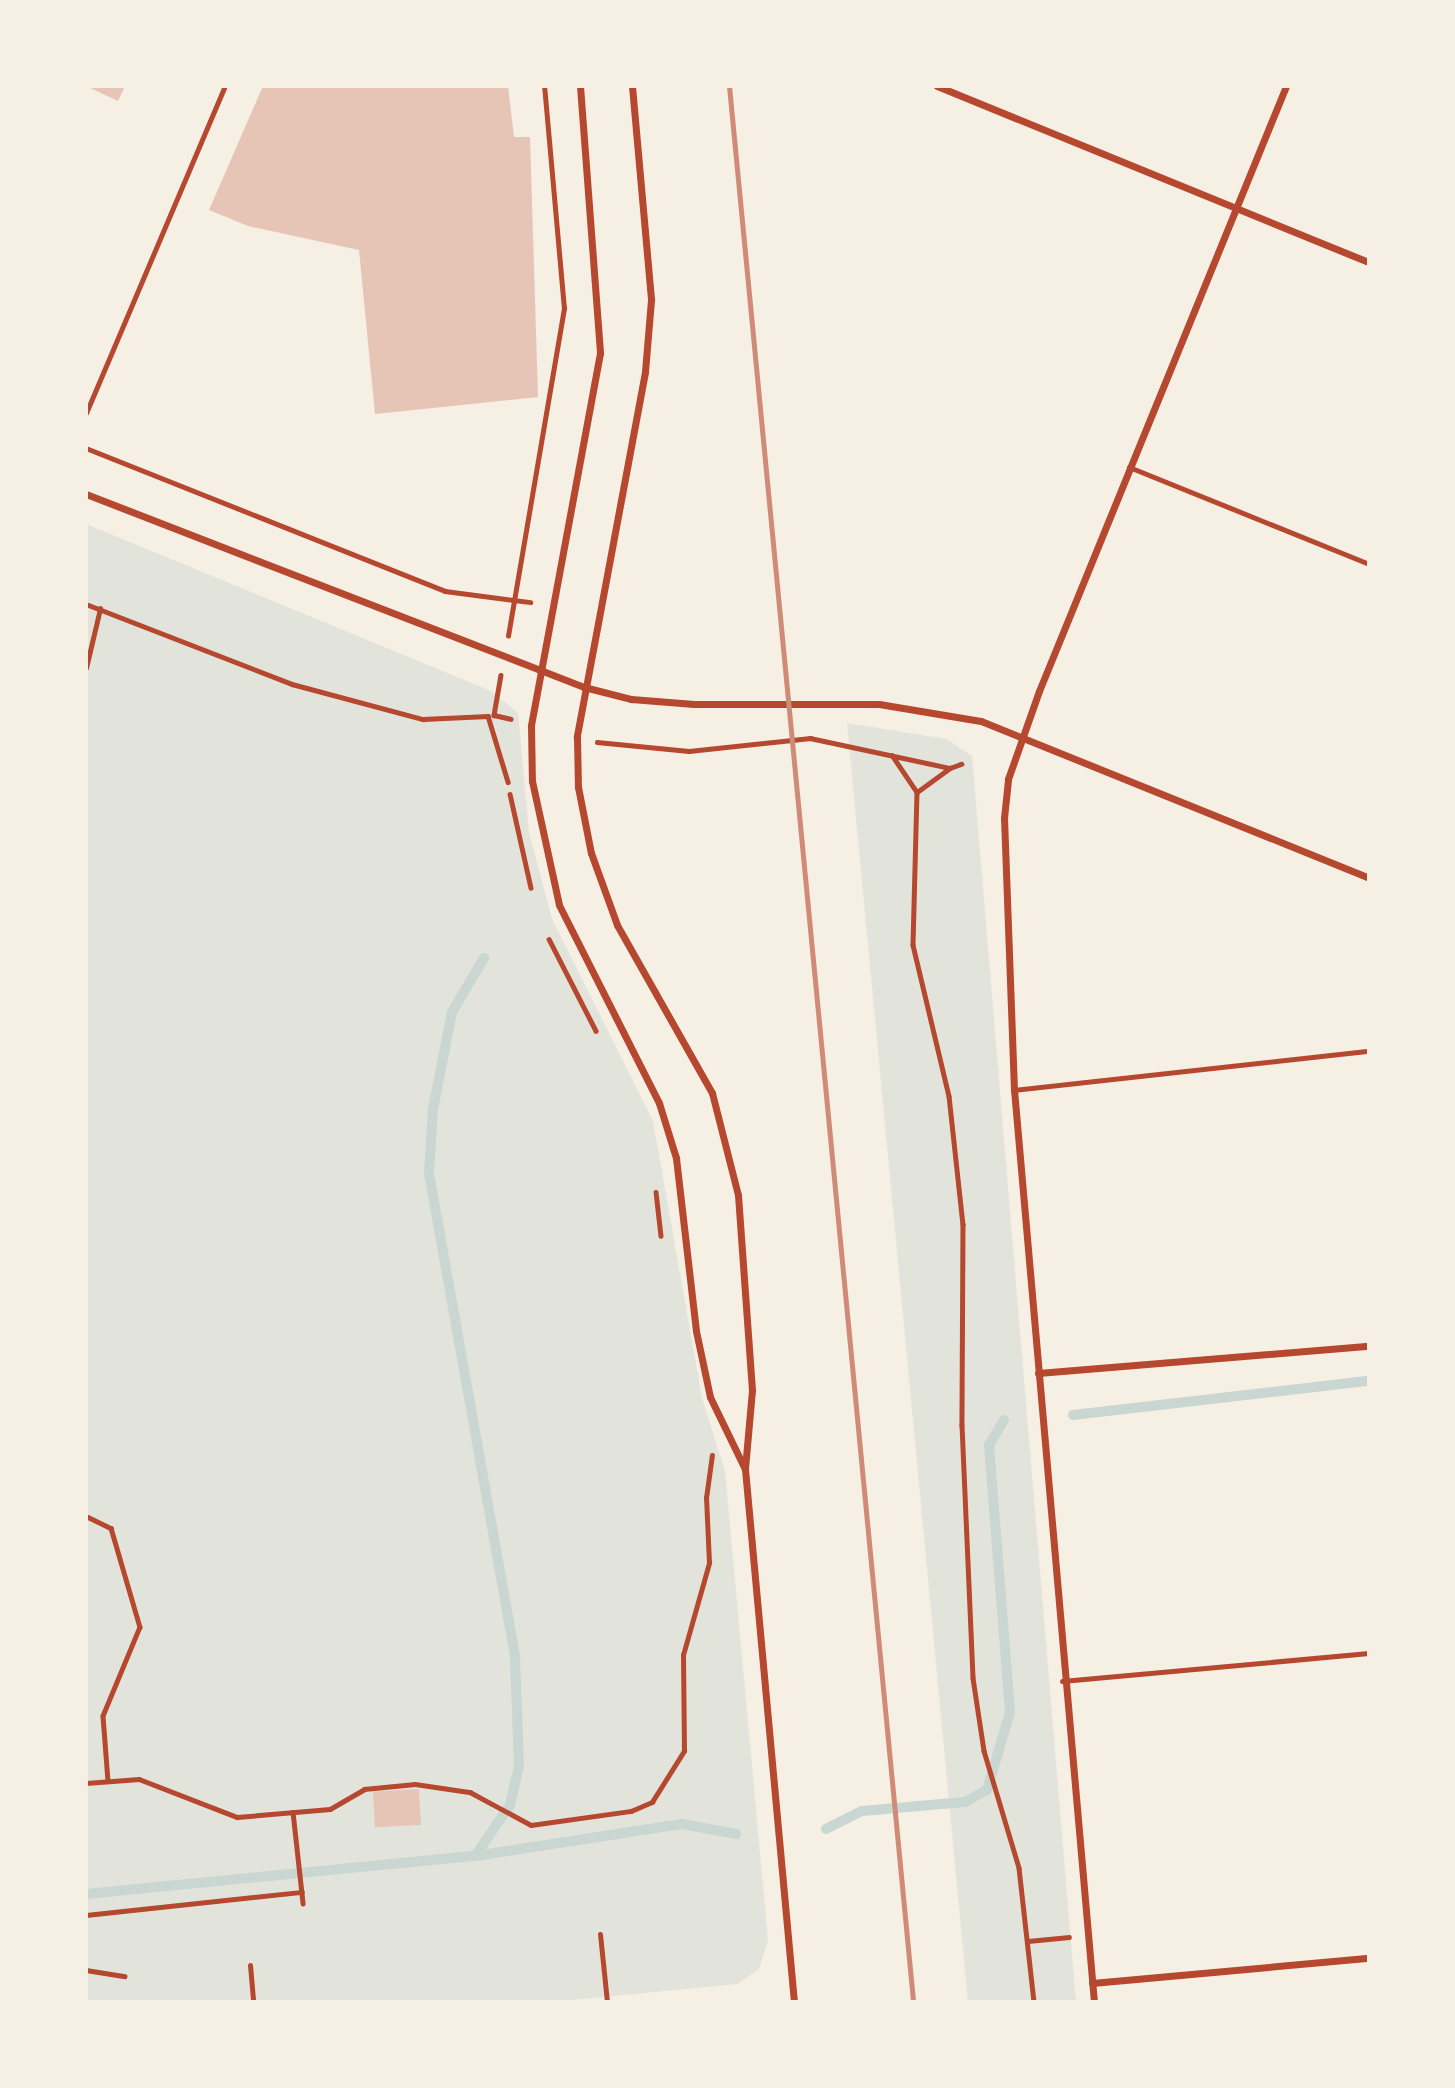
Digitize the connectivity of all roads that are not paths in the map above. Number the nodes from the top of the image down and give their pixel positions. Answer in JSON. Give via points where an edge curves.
{"nodes":[{"id":1,"x":225,"y":86,"type":"edge"},
{"id":2,"x":580,"y":86,"type":"edge"},
{"id":3,"x":632,"y":86,"type":"edge"},
{"id":4,"x":937,"y":86,"type":"edge"},
{"id":5,"x":1286,"y":86,"type":"edge"},
{"id":6,"x":1236,"y":207,"type":"junction"},
{"id":7,"x":1369,"y":262,"type":"edge"},
{"id":8,"x":86,"y":413,"type":"edge"},
{"id":9,"x":1129,"y":467,"type":"junction"},
{"id":10,"x":86,"y":494,"type":"edge"},
{"id":11,"x":1369,"y":564,"type":"edge"},
{"id":12,"x":541,"y":673,"type":"junction"},
{"id":13,"x":584,"y":687,"type":"junction"},
{"id":14,"x":1024,"y":737,"type":"junction"},
{"id":15,"x":1369,"y":878,"type":"edge"},
{"id":16,"x":1369,"y":1051,"type":"edge"},
{"id":17,"x":1014,"y":1090,"type":"junction"},
{"id":18,"x":1369,"y":1346,"type":"edge"},
{"id":19,"x":1038,"y":1373,"type":"junction"},
{"id":20,"x":745,"y":1469,"type":"junction"},
{"id":21,"x":1369,"y":1653,"type":"edge"},
{"id":22,"x":1062,"y":1681,"type":"junction"},
{"id":23,"x":600,"y":1934,"type":"dead end"},
{"id":24,"x":1369,"y":1958,"type":"edge"},
{"id":25,"x":250,"y":1965,"type":"dead end"},
{"id":26,"x":1092,"y":1983,"type":"junction"},
{"id":27,"x":253,"y":2002,"type":"edge"},
{"id":28,"x":607,"y":2002,"type":"edge"},
{"id":29,"x":794,"y":2002,"type":"edge"},
{"id":30,"x":1094,"y":2002,"type":"edge"}],
"edges":[{"from":1,"to":8,"type":"lane"},
{"from":2,"to":12,"type":"street","via":[[600,353]]},
{"from":3,"to":13,"type":"street","via":[[651,300],[645,372]]},
{"from":4,"to":6,"type":"street"},
{"from":5,"to":6,"type":"street"},
{"from":6,"to":7,"type":"street"},
{"from":6,"to":9,"type":"street"},
{"from":9,"to":11,"type":"lane"},
{"from":9,"to":14,"type":"street"},
{"from":10,"to":12,"type":"street"},
{"from":12,"to":13,"type":"street"},
{"from":12,"to":20,"type":"street","via":[[531,726],[540,838],[578,948],[659,1103],[676,1158],[696,1331],[710,1397]]},
{"from":13,"to":14,"type":"street","via":[[631,699],[694,704],[879,704],[981,721]]},
{"from":13,"to":20,"type":"street","via":[[578,787],[591,853],[617,925],[692,1048],[727,1141],[738,1195],[752,1390]]},
{"from":14,"to":15,"type":"street"},
{"from":14,"to":17,"type":"street","via":[[1008,779],[1002,865]]},
{"from":16,"to":17,"type":"lane"},
{"from":17,"to":19,"type":"street"},
{"from":18,"to":19,"type":"street"},
{"from":19,"to":22,"type":"street"},
{"from":20,"to":29,"type":"street"},
{"from":21,"to":22,"type":"lane"},
{"from":22,"to":26,"type":"street"},
{"from":23,"to":28,"type":"lane"},
{"from":24,"to":26,"type":"street"},
{"from":25,"to":27,"type":"lane"},
{"from":26,"to":30,"type":"street"}]}
